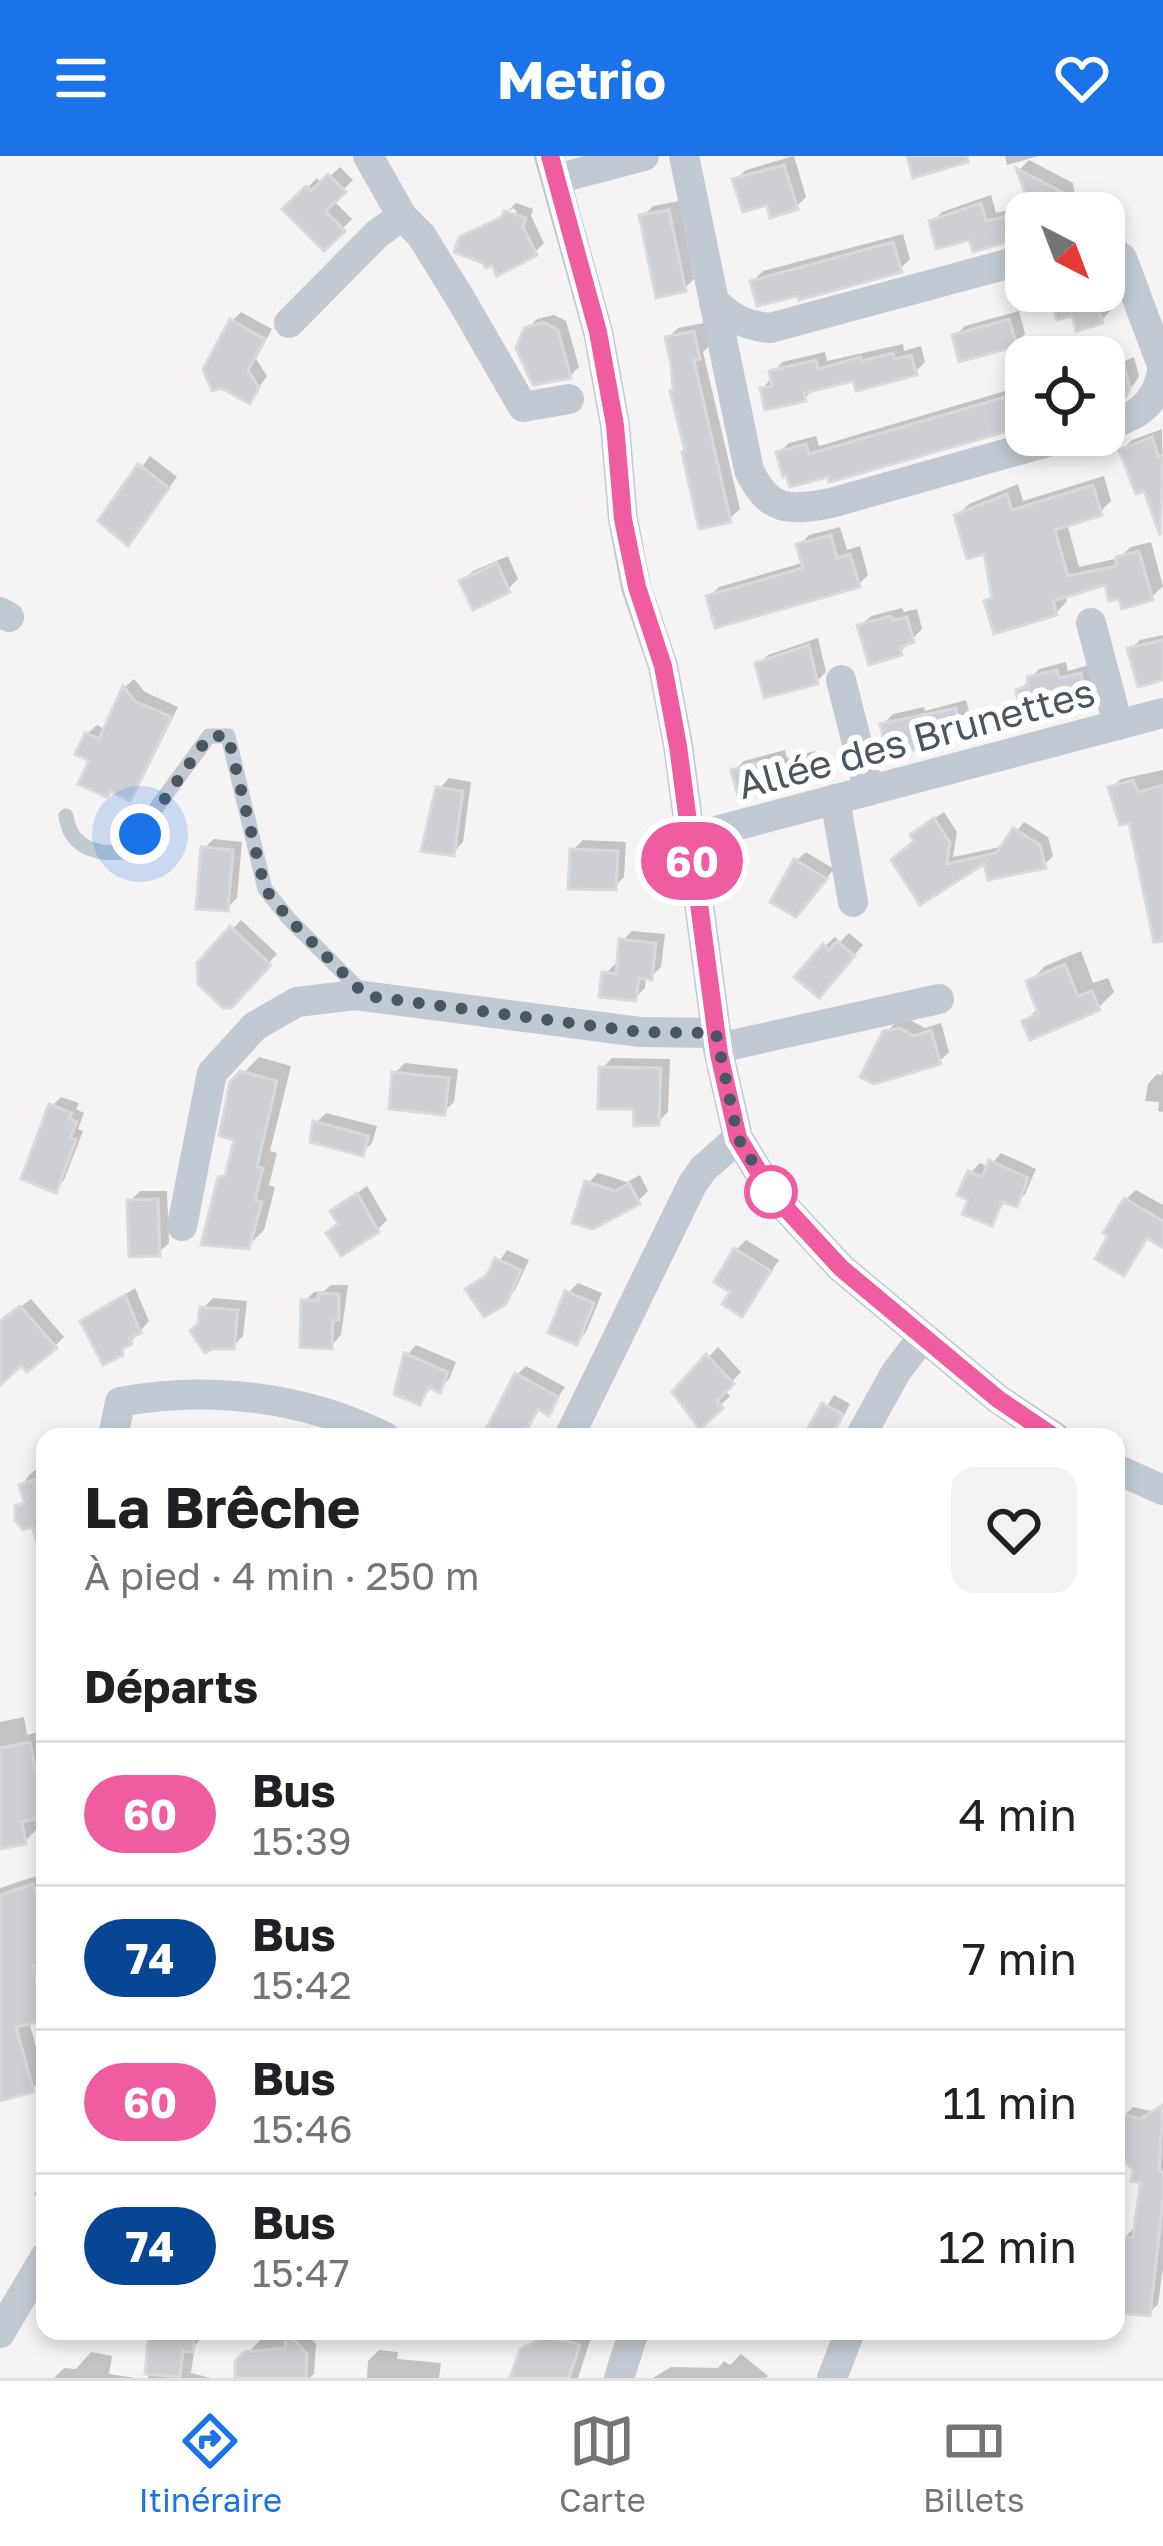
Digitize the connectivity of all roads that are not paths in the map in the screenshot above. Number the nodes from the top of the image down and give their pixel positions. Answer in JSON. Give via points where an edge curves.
{"nodes":[{"id":1,"x":368,"y":156,"type":"edge"},
{"id":2,"x":644,"y":156,"type":"edge"},
{"id":3,"x":684,"y":156,"type":"edge"},
{"id":4,"x":553,"y":168,"type":"edge"},
{"id":5,"x":402,"y":216,"type":"junction"},
{"id":6,"x":1005,"y":265,"type":"edge"},
{"id":7,"x":1125,"y":266,"type":"edge"},
{"id":8,"x":714,"y":301,"type":"junction"},
{"id":9,"x":289,"y":322,"type":"dead end"},
{"id":10,"x":1163,"y":368,"type":"edge"},
{"id":11,"x":569,"y":399,"type":"dead end"},
{"id":12,"x":1125,"y":420,"type":"edge"},
{"id":13,"x":1005,"y":454,"type":"edge"},
{"id":14,"x":1091,"y":622,"type":"dead end"},
{"id":15,"x":841,"y":680,"type":"dead end"},
{"id":16,"x":1163,"y":713,"type":"edge"},
{"id":17,"x":1118,"y":725,"type":"junction"},
{"id":18,"x":869,"y":791,"type":"junction"},
{"id":19,"x":835,"y":800,"type":"junction"},
{"id":20,"x":66,"y":816,"type":"dead end"},
{"id":21,"x":689,"y":838,"type":"junction"},
{"id":22,"x":853,"y":902,"type":"dead end"},
{"id":23,"x":366,"y":996,"type":"junction"},
{"id":24,"x":939,"y":999,"type":"dead end"},
{"id":25,"x":717,"y":1040,"type":"junction"},
{"id":26,"x":738,"y":1138,"type":"junction"},
{"id":27,"x":182,"y":1226,"type":"dead end"},
{"id":28,"x":922,"y":1338,"type":"junction"},
{"id":29,"x":115,"y":1428,"type":"edge"},
{"id":30,"x":367,"y":1428,"type":"edge"},
{"id":31,"x":573,"y":1428,"type":"edge"},
{"id":32,"x":865,"y":1428,"type":"edge"},
{"id":33,"x":1041,"y":1428,"type":"edge"},
{"id":34,"x":1125,"y":1473,"type":"edge"},
{"id":35,"x":1163,"y":1490,"type":"edge"},
{"id":36,"x":36,"y":2272,"type":"edge"},
{"id":37,"x":0,"y":2332,"type":"edge"},
{"id":38,"x":631,"y":2340,"type":"edge"},
{"id":39,"x":847,"y":2340,"type":"edge"},
{"id":40,"x":619,"y":2378,"type":"edge"},
{"id":41,"x":832,"y":2378,"type":"edge"}],
"edges":[{"from":1,"to":5,"type":"street"},
{"from":2,"to":4,"type":"street"},
{"from":3,"to":8,"type":"street"},
{"from":4,"to":21,"type":"street","via":[[598,332],[623,519],[663,666]]},
{"from":5,"to":9,"type":"street"},
{"from":5,"to":11,"type":"street","via":[[523,407]]},
{"from":6,"to":8,"type":"street","via":[[770,328],[749,326]]},
{"from":7,"to":10,"type":"street"},
{"from":8,"to":13,"type":"street","via":[[749,470],[773,503],[797,510]]},
{"from":10,"to":12,"type":"street","via":[[1147,409]]},
{"from":14,"to":17,"type":"street"},
{"from":15,"to":18,"type":"street"},
{"from":16,"to":17,"type":"street","name":"Allée des Brunettes"},
{"from":17,"to":18,"type":"street","name":"Allée des Brunettes"},
{"from":18,"to":19,"type":"street","name":"Allée des Brunettes"},
{"from":19,"to":21,"type":"street","name":"Allée des Brunettes"},
{"from":19,"to":22,"type":"street"},
{"from":20,"to":23,"type":"lane","via":[[83,847],[124,852],[209,736],[228,736],[265,889]]},
{"from":21,"to":25,"type":"street"},
{"from":23,"to":25,"type":"street"},
{"from":23,"to":27,"type":"street","via":[[297,1003],[255,1027],[212,1073]]},
{"from":24,"to":25,"type":"street"},
{"from":25,"to":26,"type":"street"},
{"from":26,"to":28,"type":"street","via":[[802,1230]]},
{"from":26,"to":31,"type":"street","via":[[692,1185]]},
{"from":28,"to":32,"type":"street"},
{"from":28,"to":33,"type":"street"},
{"from":29,"to":30,"type":"street","via":[[121,1402],[205,1396],[339,1414]]},
{"from":34,"to":35,"type":"street"},
{"from":36,"to":37,"type":"street"},
{"from":38,"to":40,"type":"street"},
{"from":39,"to":41,"type":"street"}]}
